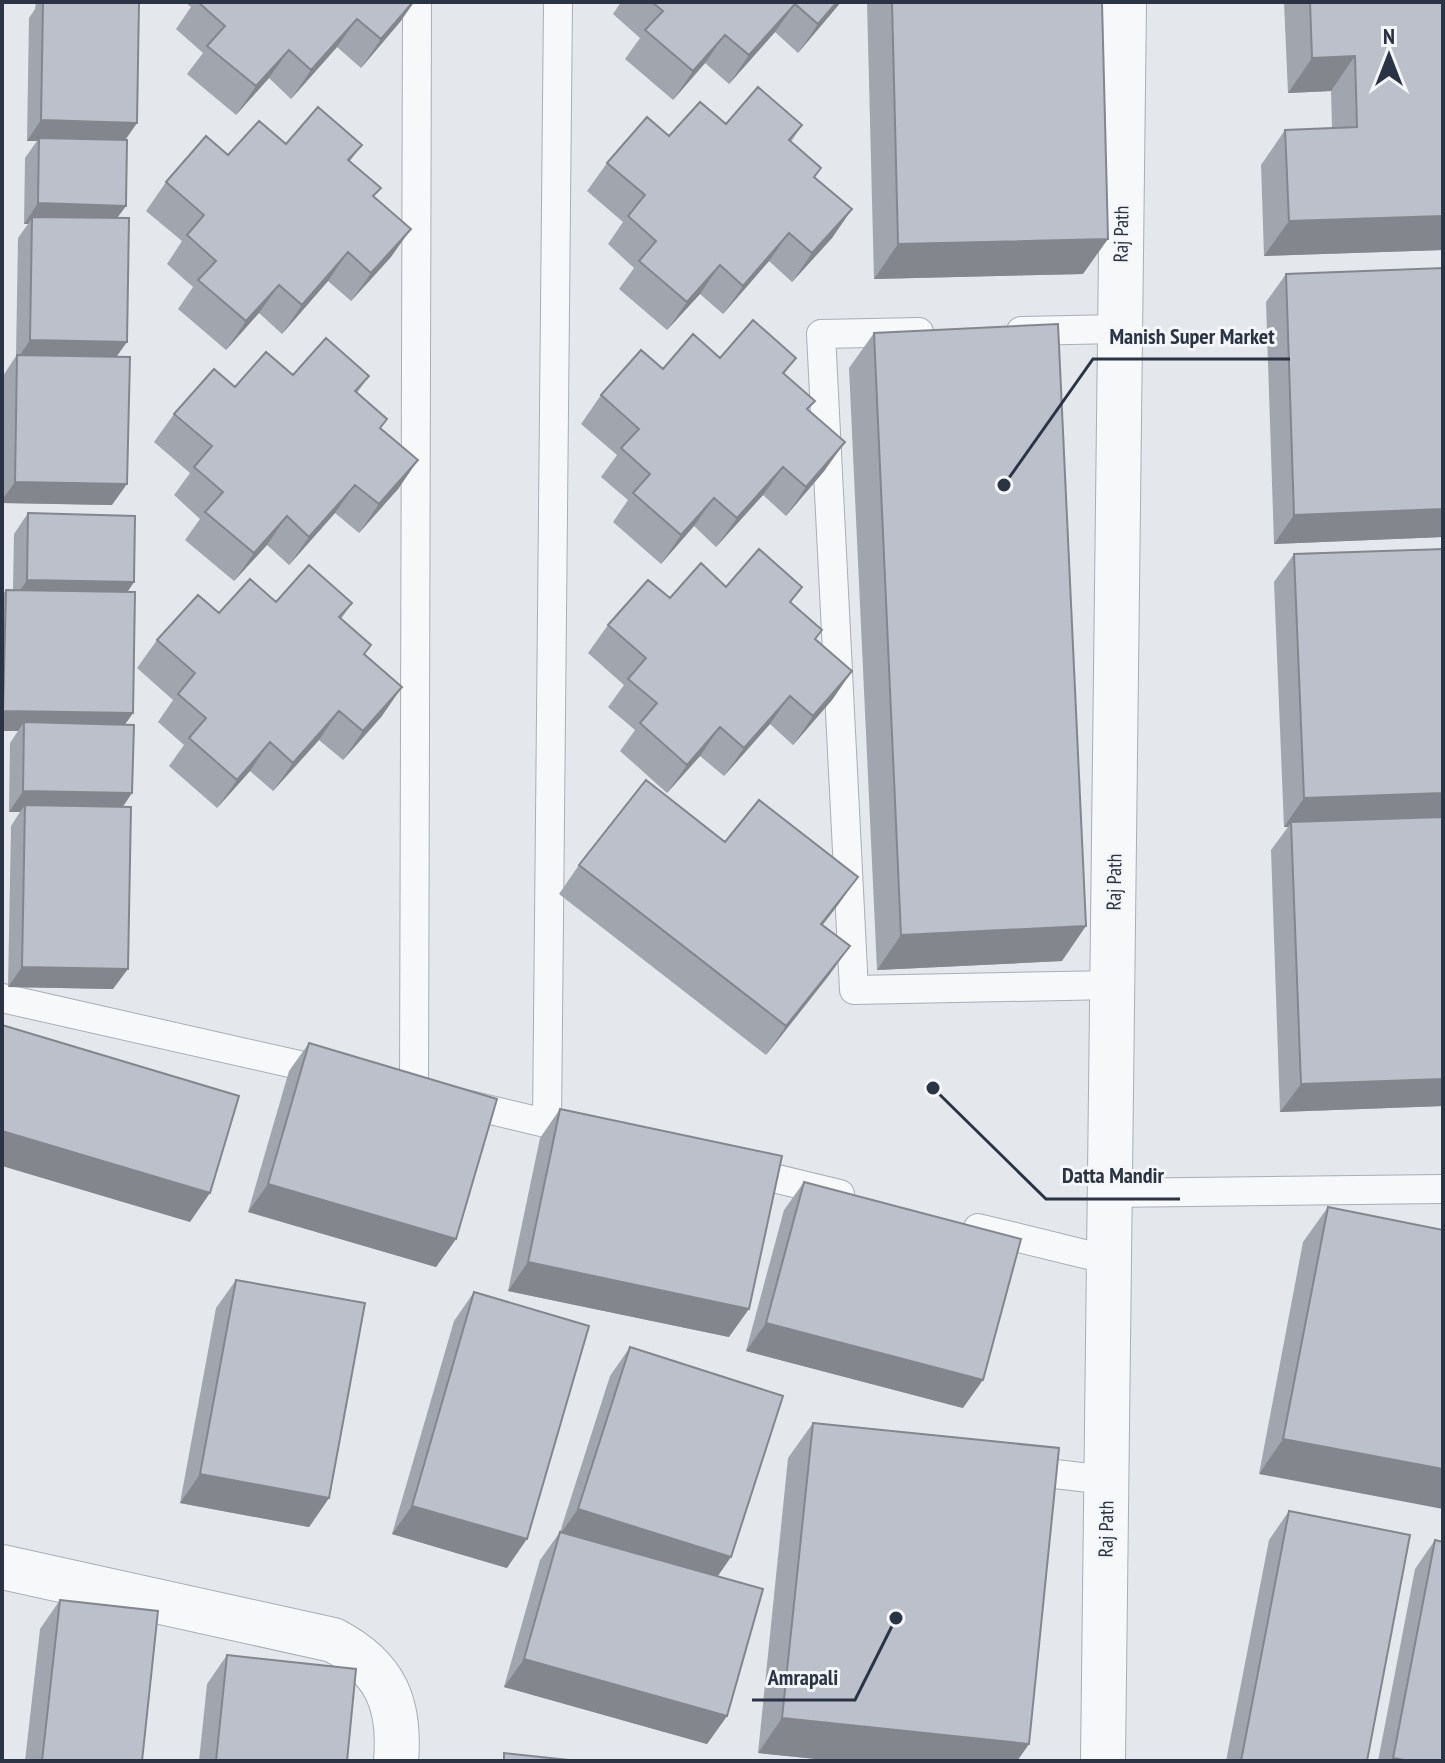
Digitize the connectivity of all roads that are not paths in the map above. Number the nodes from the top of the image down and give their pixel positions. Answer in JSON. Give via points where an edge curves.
{"nodes":[{"id":1,"x":417,"y":2,"type":"edge"},
{"id":2,"x":558,"y":2,"type":"edge"},
{"id":3,"x":1124,"y":2,"type":"edge"},
{"id":4,"x":1120,"y":329,"type":"junction"},
{"id":5,"x":1001,"y":331,"type":"edge"},
{"id":6,"x":941,"y":332,"type":"edge"},
{"id":7,"x":1113,"y":985,"type":"junction"},
{"id":8,"x":2,"y":998,"type":"edge"},
{"id":9,"x":353,"y":1078,"type":"edge"},
{"id":10,"x":384,"y":1085,"type":"edge"},
{"id":11,"x":414,"y":1092,"type":"junction"},
{"id":12,"x":547,"y":1123,"type":"junction"},
{"id":13,"x":608,"y":1138,"type":"edge"},
{"id":14,"x":713,"y":1163,"type":"edge"},
{"id":15,"x":1443,"y":1189,"type":"edge"},
{"id":16,"x":1110,"y":1193,"type":"junction"},
{"id":17,"x":865,"y":1200,"type":"edge"},
{"id":18,"x":955,"y":1222,"type":"edge"},
{"id":19,"x":1109,"y":1260,"type":"junction"},
{"id":20,"x":989,"y":1467,"type":"edge"},
{"id":21,"x":1107,"y":1480,"type":"junction"},
{"id":22,"x":2,"y":1567,"type":"edge"},
{"id":23,"x":396,"y":1761,"type":"edge"},
{"id":24,"x":1103,"y":1761,"type":"edge"}],
"edges":[{"from":1,"to":11,"type":"lane"},
{"from":2,"to":12,"type":"lane"},
{"from":3,"to":4,"type":"street","name":"Raj Path"},
{"from":4,"to":5,"type":"lane"},
{"from":4,"to":7,"type":"street","name":"Raj Path"},
{"from":6,"to":7,"type":"lane","via":[[821,334],[854,990]]},
{"from":7,"to":16,"type":"street","name":"Raj Path"},
{"from":8,"to":9,"type":"lane"},
{"from":10,"to":11,"type":"lane"},
{"from":11,"to":12,"type":"lane"},
{"from":12,"to":13,"type":"lane"},
{"from":14,"to":17,"type":"lane"},
{"from":15,"to":16,"type":"lane"},
{"from":16,"to":19,"type":"street","name":"Raj Path"},
{"from":18,"to":19,"type":"lane"},
{"from":19,"to":21,"type":"street","name":"Raj Path"},
{"from":20,"to":21,"type":"lane"},
{"from":21,"to":24,"type":"street","name":"Raj Path"},
{"from":22,"to":23,"type":"street","via":[[333,1640],[360,1654],[380,1675],[398,1733]]}]}
